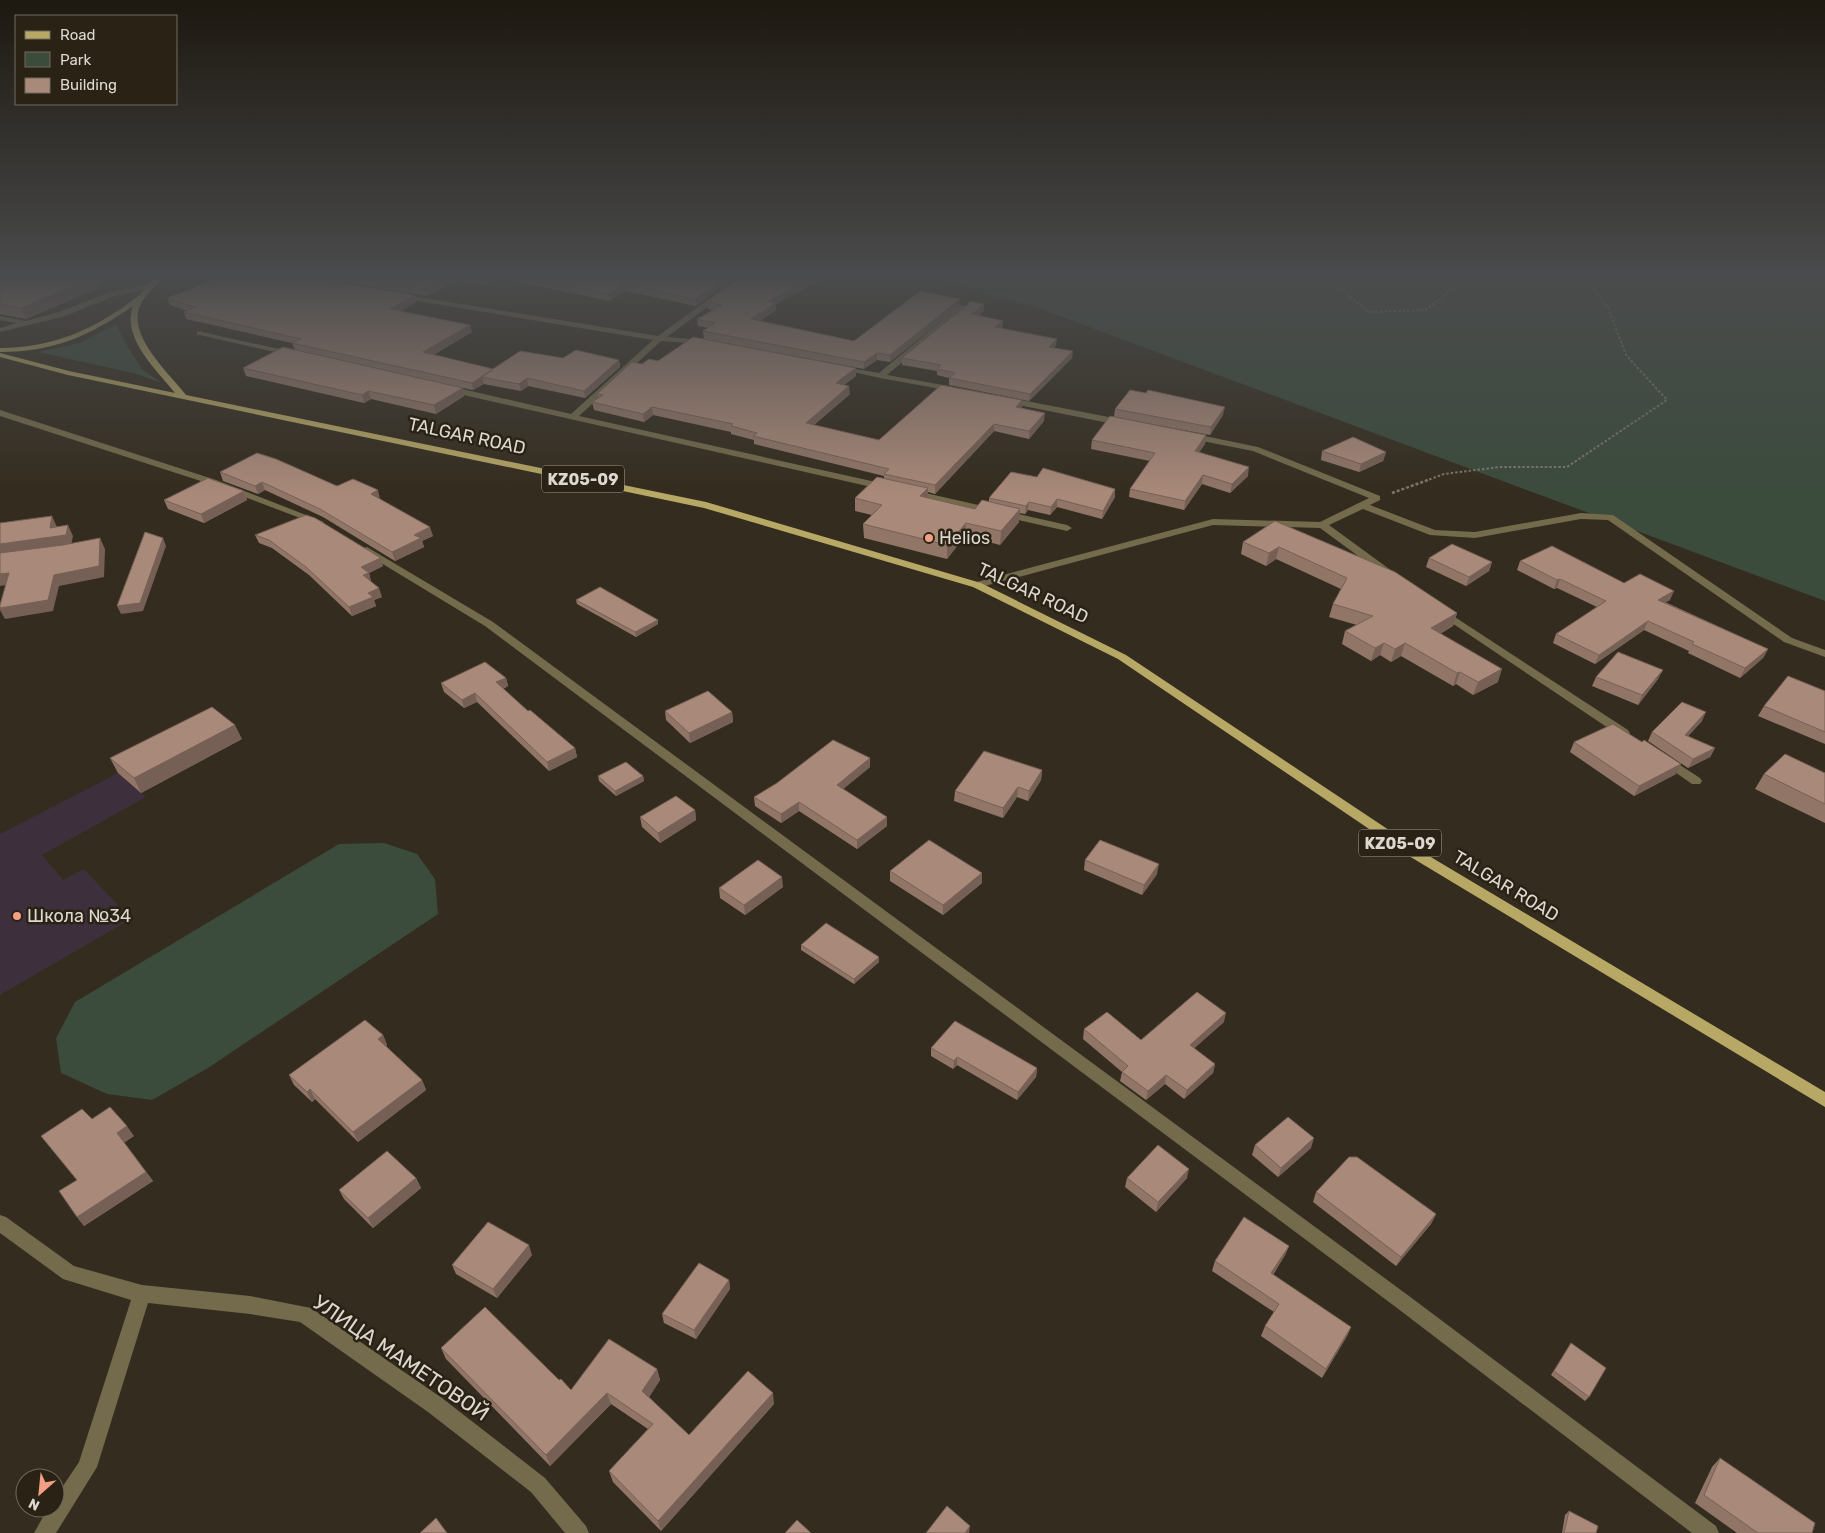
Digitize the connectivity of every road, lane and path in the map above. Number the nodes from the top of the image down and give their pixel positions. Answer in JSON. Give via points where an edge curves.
{"nodes":[{"id":1,"x":147,"y":351,"type":"edge"},
{"id":2,"x":277,"y":351,"type":"edge"},
{"id":3,"x":646,"y":351,"type":"edge"},
{"id":4,"x":911,"y":351,"type":"edge"},
{"id":5,"x":1624,"y":351,"type":"edge"},
{"id":6,"x":0,"y":355,"type":"edge"},
{"id":7,"x":305,"y":357,"type":"edge"},
{"id":8,"x":832,"y":367,"type":"edge"},
{"id":9,"x":880,"y":376,"type":"junction"},
{"id":10,"x":439,"y":387,"type":"edge"},
{"id":11,"x":967,"y":393,"type":"edge"},
{"id":12,"x":183,"y":397,"type":"junction"},
{"id":13,"x":996,"y":398,"type":"edge"},
{"id":14,"x":0,"y":414,"type":"edge"},
{"id":15,"x":573,"y":417,"type":"junction"},
{"id":16,"x":1130,"y":424,"type":"edge"},
{"id":17,"x":1178,"y":434,"type":"edge"},
{"id":18,"x":1377,"y":498,"type":"junction"},
{"id":19,"x":1362,"y":505,"type":"junction"},
{"id":20,"x":1322,"y":525,"type":"junction"},
{"id":21,"x":330,"y":528,"type":"edge"},
{"id":22,"x":1067,"y":528,"type":"dead end"},
{"id":23,"x":356,"y":543,"type":"edge"},
{"id":24,"x":1399,"y":582,"type":"edge"},
{"id":25,"x":977,"y":585,"type":"junction"},
{"id":26,"x":1431,"y":604,"type":"edge"},
{"id":27,"x":1825,"y":654,"type":"edge"},
{"id":28,"x":1630,"y":736,"type":"edge"},
{"id":29,"x":1655,"y":753,"type":"edge"},
{"id":30,"x":1696,"y":781,"type":"dead end"},
{"id":31,"x":1825,"y":1100,"type":"edge"},
{"id":32,"x":0,"y":1224,"type":"edge"},
{"id":33,"x":142,"y":1294,"type":"junction"},
{"id":34,"x":44,"y":1533,"type":"edge"},
{"id":35,"x":579,"y":1533,"type":"edge"},
{"id":36,"x":1709,"y":1533,"type":"edge"}],
"edges":[{"from":1,"to":12,"type":"main road"},
{"from":2,"to":7,"type":"street"},
{"from":3,"to":15,"type":"street"},
{"from":4,"to":9,"type":"street"},
{"from":5,"to":18,"type":"path","via":[[1667,400],[1567,467],[1500,467],[1444,474]]},
{"from":6,"to":12,"type":"main road","name":"TALGAR ROAD"},
{"from":8,"to":9,"type":"street"},
{"from":9,"to":11,"type":"street"},
{"from":10,"to":15,"type":"street"},
{"from":12,"to":25,"type":"main road","name":"TALGAR ROAD","number":"KZ05-09","via":[[706,505]]},
{"from":13,"to":16,"type":"street"},
{"from":14,"to":21,"type":"street","via":[[213,482]]},
{"from":15,"to":22,"type":"street"},
{"from":17,"to":18,"type":"street","via":[[1255,449]]},
{"from":18,"to":19,"type":"street"},
{"from":19,"to":20,"type":"street"},
{"from":19,"to":27,"type":"street","via":[[1434,533],[1476,535],[1581,516],[1610,517],[1788,640]]},
{"from":20,"to":24,"type":"street"},
{"from":20,"to":25,"type":"street","via":[[1213,522]]},
{"from":23,"to":36,"type":"street","via":[[488,624],[1403,1302]]},
{"from":25,"to":31,"type":"main road","name":"TALGAR ROAD","number":"KZ05-09","via":[[1122,657],[1414,853]]},
{"from":26,"to":28,"type":"street"},
{"from":29,"to":30,"type":"street"},
{"from":32,"to":33,"type":"street","name":"УЛИЦА МАМЕТОВОЙ","via":[[69,1273]]},
{"from":33,"to":34,"type":"street","via":[[87,1467]]},
{"from":33,"to":35,"type":"street","name":"УЛИЦА МАМЕТОВОЙ","via":[[304,1314],[436,1405],[538,1485]]}]}
